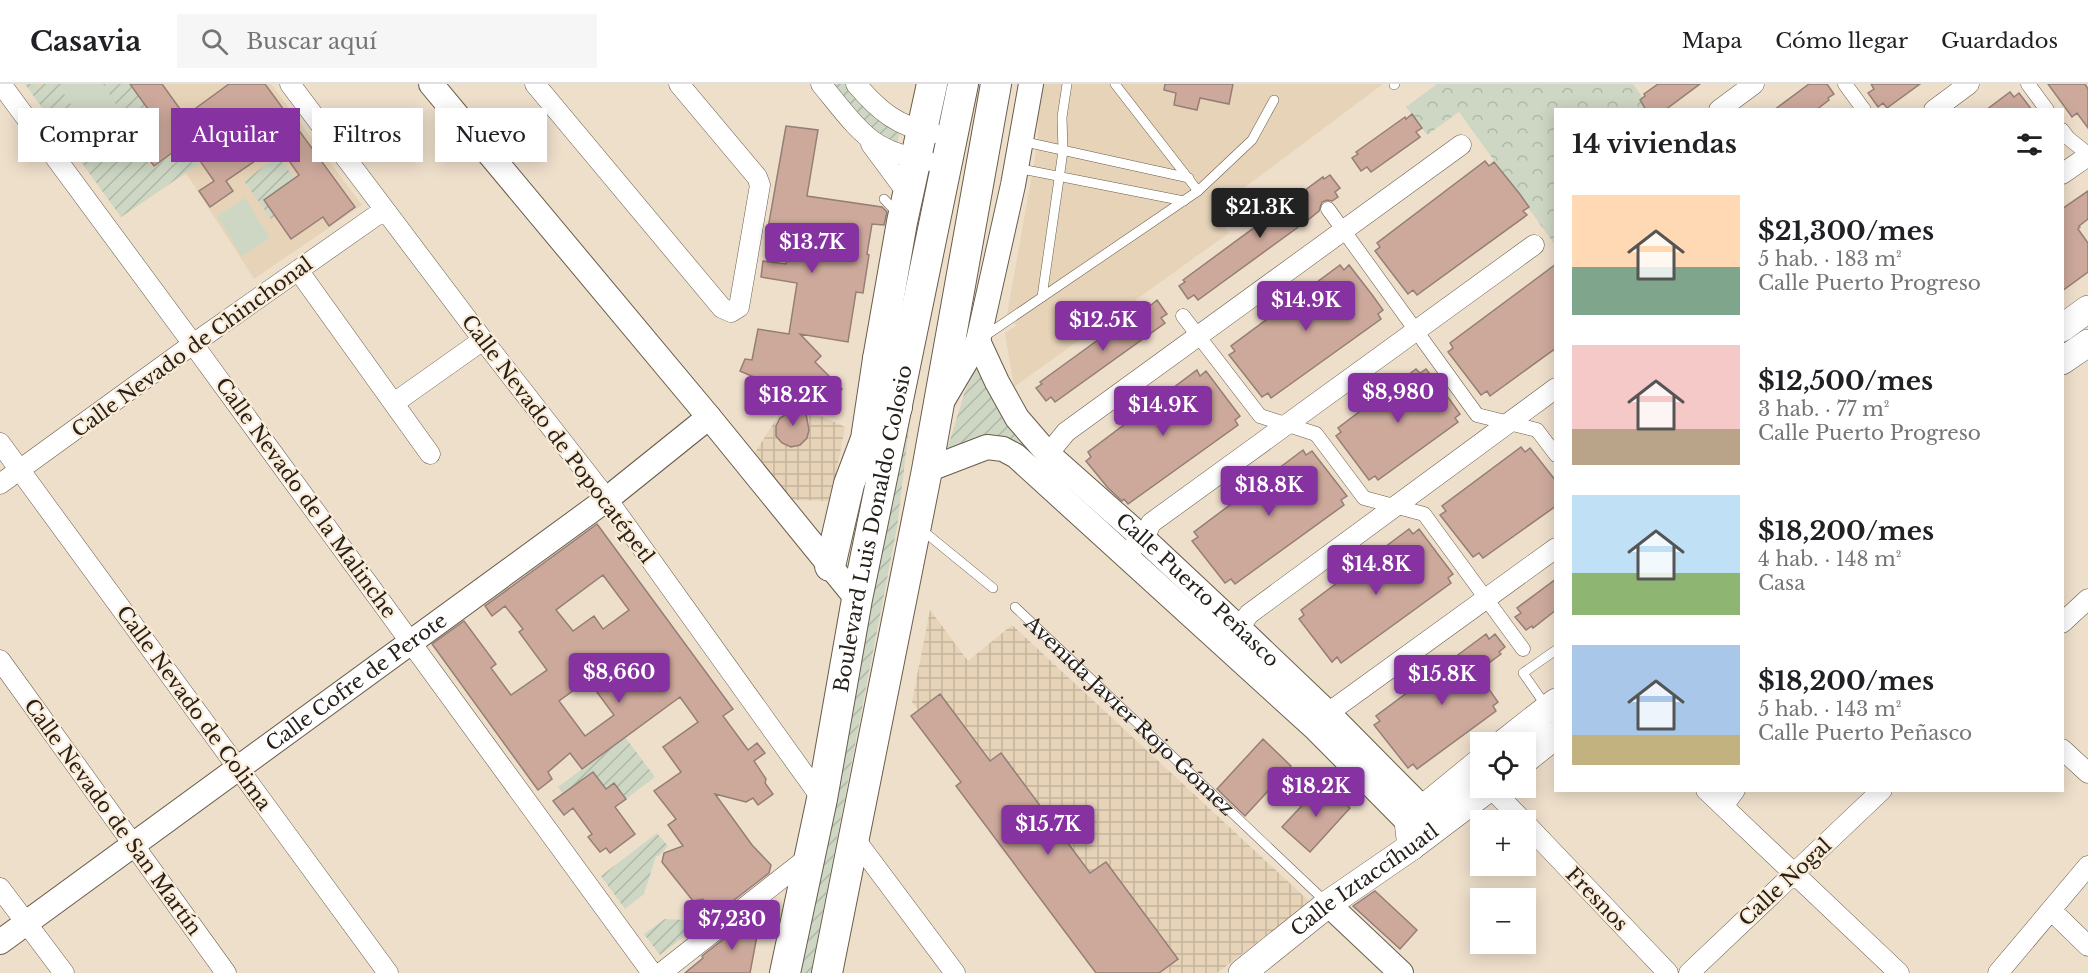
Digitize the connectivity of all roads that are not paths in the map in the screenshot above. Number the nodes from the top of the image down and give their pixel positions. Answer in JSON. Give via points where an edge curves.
{"nodes":[{"id":1,"x":1,"y":84,"type":"edge"},
{"id":2,"x":290,"y":84,"type":"edge"},
{"id":3,"x":431,"y":84,"type":"edge"},
{"id":4,"x":535,"y":84,"type":"edge"},
{"id":5,"x":679,"y":84,"type":"edge"},
{"id":6,"x":821,"y":84,"type":"edge"},
{"id":7,"x":856,"y":84,"type":"edge"},
{"id":8,"x":932,"y":84,"type":"edge"},
{"id":9,"x":963,"y":84,"type":"edge"},
{"id":10,"x":996,"y":84,"type":"edge"},
{"id":11,"x":1031,"y":84,"type":"edge"},
{"id":12,"x":1067,"y":84,"type":"edge"},
{"id":13,"x":1115,"y":84,"type":"edge"},
{"id":14,"x":1754,"y":84,"type":"edge"},
{"id":15,"x":1845,"y":84,"type":"edge"},
{"id":16,"x":1969,"y":84,"type":"edge"},
{"id":17,"x":2028,"y":84,"type":"edge"},
{"id":18,"x":1274,"y":100,"type":"dead end"},
{"id":19,"x":1722,"y":108,"type":"edge"},
{"id":20,"x":1863,"y":108,"type":"edge"},
{"id":21,"x":1937,"y":108,"type":"edge"},
{"id":22,"x":2046,"y":108,"type":"edge"},
{"id":23,"x":2064,"y":133,"type":"edge"},
{"id":24,"x":953,"y":137,"type":"junction"},
{"id":25,"x":1021,"y":141,"type":"junction"},
{"id":26,"x":1461,"y":145,"type":"dead end"},
{"id":27,"x":1063,"y":151,"type":"junction"},
{"id":28,"x":2088,"y":155,"type":"edge"},
{"id":29,"x":947,"y":166,"type":"junction"},
{"id":30,"x":1016,"y":168,"type":"junction"},
{"id":31,"x":2064,"y":173,"type":"edge"},
{"id":32,"x":1059,"y":177,"type":"junction"},
{"id":33,"x":1189,"y":178,"type":"junction"},
{"id":34,"x":904,"y":180,"type":"junction"},
{"id":35,"x":1198,"y":190,"type":"junction"},
{"id":36,"x":1184,"y":201,"type":"junction"},
{"id":37,"x":1328,"y":209,"type":"dead end"},
{"id":38,"x":384,"y":210,"type":"junction"},
{"id":39,"x":1343,"y":230,"type":"junction"},
{"id":40,"x":1534,"y":245,"type":"dead end"},
{"id":41,"x":298,"y":270,"type":"junction"},
{"id":42,"x":1042,"y":297,"type":"junction"},
{"id":43,"x":2088,"y":309,"type":"edge"},
{"id":44,"x":1183,"y":315,"type":"dead end"},
{"id":45,"x":2064,"y":327,"type":"edge"},
{"id":46,"x":1417,"y":331,"type":"junction"},
{"id":47,"x":1199,"y":335,"type":"junction"},
{"id":48,"x":483,"y":340,"type":"junction"},
{"id":49,"x":978,"y":341,"type":"junction"},
{"id":50,"x":193,"y":344,"type":"junction"},
{"id":51,"x":878,"y":359,"type":"junction"},
{"id":52,"x":1554,"y":389,"type":"edge"},
{"id":53,"x":394,"y":403,"type":"junction"},
{"id":54,"x":897,"y":407,"type":"junction"},
{"id":55,"x":939,"y":408,"type":"junction"},
{"id":56,"x":709,"y":417,"type":"junction"},
{"id":57,"x":1509,"y":423,"type":"junction"},
{"id":58,"x":1287,"y":425,"type":"junction"},
{"id":59,"x":0,"y":444,"type":"edge"},
{"id":60,"x":1554,"y":452,"type":"edge"},
{"id":61,"x":430,"y":454,"type":"dead end"},
{"id":62,"x":1047,"y":454,"type":"junction"},
{"id":63,"x":20,"y":470,"type":"junction"},
{"id":64,"x":927,"y":470,"type":"junction"},
{"id":65,"x":0,"y":484,"type":"edge"},
{"id":66,"x":607,"y":499,"type":"junction"},
{"id":67,"x":1395,"y":506,"type":"junction"},
{"id":68,"x":915,"y":524,"type":"junction"},
{"id":69,"x":1144,"y":539,"type":"junction"},
{"id":70,"x":1554,"y":549,"type":"edge"},
{"id":71,"x":1125,"y":554,"type":"junction"},
{"id":72,"x":830,"y":566,"type":"junction"},
{"id":73,"x":993,"y":588,"type":"dead end"},
{"id":74,"x":857,"y":599,"type":"junction"},
{"id":75,"x":1486,"y":599,"type":"junction"},
{"id":76,"x":2088,"y":599,"type":"edge"},
{"id":77,"x":1015,"y":607,"type":"dead end"},
{"id":78,"x":2064,"y":621,"type":"edge"},
{"id":79,"x":1229,"y":635,"type":"junction"},
{"id":80,"x":411,"y":641,"type":"junction"},
{"id":81,"x":1522,"y":649,"type":"dead end"},
{"id":82,"x":1554,"y":651,"type":"edge"},
{"id":83,"x":0,"y":660,"type":"edge"},
{"id":84,"x":1553,"y":710,"type":"edge"},
{"id":85,"x":1322,"y":721,"type":"junction"},
{"id":86,"x":1520,"y":732,"type":"edge"},
{"id":87,"x":1554,"y":737,"type":"edge"},
{"id":88,"x":1536,"y":751,"type":"edge"},
{"id":89,"x":2064,"y":751,"type":"edge"},
{"id":90,"x":239,"y":768,"type":"junction"},
{"id":91,"x":1470,"y":773,"type":"edge"},
{"id":92,"x":2088,"y":773,"type":"edge"},
{"id":93,"x":1712,"y":792,"type":"edge"},
{"id":94,"x":1880,"y":792,"type":"edge"},
{"id":95,"x":822,"y":798,"type":"junction"},
{"id":96,"x":1473,"y":798,"type":"edge"},
{"id":97,"x":1500,"y":798,"type":"edge"},
{"id":98,"x":1729,"y":798,"type":"edge"},
{"id":99,"x":1512,"y":810,"type":"edge"},
{"id":100,"x":1421,"y":828,"type":"junction"},
{"id":101,"x":1536,"y":834,"type":"edge"},
{"id":102,"x":854,"y":838,"type":"junction"},
{"id":103,"x":134,"y":846,"type":"junction"},
{"id":104,"x":810,"y":856,"type":"junction"},
{"id":105,"x":2088,"y":866,"type":"edge"},
{"id":106,"x":1795,"y":872,"type":"junction"},
{"id":107,"x":0,"y":888,"type":"edge"},
{"id":108,"x":1328,"y":904,"type":"junction"},
{"id":109,"x":2052,"y":910,"type":"junction"},
{"id":110,"x":27,"y":924,"type":"junction"},
{"id":111,"x":0,"y":942,"type":"edge"},
{"id":112,"x":2088,"y":946,"type":"edge"},
{"id":113,"x":64,"y":973,"type":"edge"},
{"id":114,"x":226,"y":973,"type":"edge"},
{"id":115,"x":388,"y":973,"type":"edge"},
{"id":116,"x":652,"y":973,"type":"edge"},
{"id":117,"x":662,"y":973,"type":"edge"},
{"id":118,"x":785,"y":973,"type":"edge"},
{"id":119,"x":827,"y":973,"type":"edge"},
{"id":120,"x":955,"y":973,"type":"edge"},
{"id":121,"x":1242,"y":973,"type":"edge"},
{"id":122,"x":1401,"y":973,"type":"edge"},
{"id":123,"x":1668,"y":973,"type":"edge"},
{"id":124,"x":1689,"y":973,"type":"edge"},
{"id":125,"x":1899,"y":973,"type":"edge"},
{"id":126,"x":1998,"y":973,"type":"edge"}],
"edges":[{"from":1,"to":50,"type":"street","name":"Calle Nevado de la Malinche"},
{"from":2,"to":38,"type":"street","name":"Calle Nevado de Popocatépetl"},
{"from":3,"to":56,"type":"street"},
{"from":4,"to":5,"type":"street","via":[[722,308],[731,312],[739,307],[760,185]]},
{"from":6,"to":34,"type":"street","via":[[859,127],[894,153]]},
{"from":7,"to":34,"type":"street","via":[[891,117]]},
{"from":8,"to":34,"type":"main road"},
{"from":9,"to":24,"type":"main road","name":"Boulevard Luis Donaldo Colosio"},
{"from":10,"to":55,"type":"main road","name":"Boulevard Luis Donaldo Colosio"},
{"from":11,"to":25,"type":"street"},
{"from":12,"to":27,"type":"lane","via":[[1062,117]]},
{"from":13,"to":33,"type":"lane"},
{"from":14,"to":19,"type":"street"},
{"from":15,"to":20,"type":"street"},
{"from":16,"to":21,"type":"street"},
{"from":17,"to":22,"type":"street"},
{"from":18,"to":35,"type":"lane","via":[[1252,140]]},
{"from":23,"to":28,"type":"street"},
{"from":24,"to":29,"type":"main road","name":"Boulevard Luis Donaldo Colosio"},
{"from":24,"to":34,"type":"street"},
{"from":25,"to":27,"type":"lane"},
{"from":25,"to":30,"type":"street"},
{"from":26,"to":39,"type":"street"},
{"from":27,"to":32,"type":"lane"},
{"from":27,"to":33,"type":"lane"},
{"from":28,"to":31,"type":"street"},
{"from":29,"to":34,"type":"street"},
{"from":29,"to":54,"type":"main road","name":"Boulevard Luis Donaldo Colosio"},
{"from":30,"to":32,"type":"lane"},
{"from":30,"to":49,"type":"street"},
{"from":32,"to":36,"type":"lane"},
{"from":32,"to":42,"type":"lane"},
{"from":33,"to":35,"type":"lane"},
{"from":34,"to":51,"type":"main road"},
{"from":35,"to":36,"type":"lane"},
{"from":36,"to":42,"type":"lane"},
{"from":37,"to":39,"type":"street"},
{"from":38,"to":41,"type":"street","name":"Calle Nevado de Chinchonal"},
{"from":38,"to":48,"type":"street","name":"Calle Nevado de Popocatépetl"},
{"from":39,"to":46,"type":"street"},
{"from":39,"to":47,"type":"street"},
{"from":40,"to":46,"type":"street"},
{"from":41,"to":50,"type":"street","name":"Calle Nevado de Chinchonal"},
{"from":41,"to":53,"type":"street"},
{"from":42,"to":49,"type":"lane"},
{"from":43,"to":45,"type":"main road"},
{"from":44,"to":47,"type":"street"},
{"from":46,"to":57,"type":"street","via":[[1477,415]]},
{"from":46,"to":58,"type":"street"},
{"from":47,"to":58,"type":"street","via":[[1260,416]]},
{"from":47,"to":62,"type":"street","via":[[1066,432]]},
{"from":48,"to":53,"type":"street"},
{"from":48,"to":66,"type":"street","name":"Calle Nevado de Popocatépetl"},
{"from":49,"to":55,"type":"street"},
{"from":49,"to":62,"type":"street","name":"Calle Puerto Peñasco","via":[[1017,418]]},
{"from":50,"to":63,"type":"street","name":"Calle Nevado de Chinchonal"},
{"from":50,"to":80,"type":"street","name":"Calle Nevado de la Malinche"},
{"from":51,"to":54,"type":"main road"},
{"from":51,"to":72,"type":"main road","via":[[866,439],[849,484]]},
{"from":52,"to":57,"type":"street"},
{"from":53,"to":61,"type":"street"},
{"from":54,"to":74,"type":"main road","name":"Boulevard Luis Donaldo Colosio"},
{"from":55,"to":64,"type":"main road","name":"Boulevard Luis Donaldo Colosio"},
{"from":56,"to":66,"type":"street","name":"Calle Cofre de Perote"},
{"from":56,"to":72,"type":"street"},
{"from":57,"to":60,"type":"street","via":[[1538,430]]},
{"from":57,"to":67,"type":"street"},
{"from":58,"to":67,"type":"street","via":[[1316,434],[1364,498]]},
{"from":58,"to":69,"type":"street","via":[[1151,523]]},
{"from":59,"to":63,"type":"street","name":"Calle Nevado de Colima"},
{"from":62,"to":69,"type":"street","name":"Calle Puerto Peñasco"},
{"from":63,"to":65,"type":"street","name":"Calle Nevado de Chinchonal"},
{"from":63,"to":90,"type":"street","name":"Calle Nevado de Colima"},
{"from":64,"to":68,"type":"main road","name":"Boulevard Luis Donaldo Colosio"},
{"from":64,"to":71,"type":"street","name":"Calle Puerto Peñasco","via":[[987,447],[1003,450],[1016,456]]},
{"from":66,"to":80,"type":"street","name":"Calle Cofre de Perote"},
{"from":66,"to":95,"type":"street","name":"Calle Nevado de Popocatépetl"},
{"from":67,"to":75,"type":"street","via":[[1424,514]]},
{"from":67,"to":79,"type":"street","via":[[1249,614]]},
{"from":68,"to":73,"type":"lane"},
{"from":68,"to":102,"type":"main road","name":"Boulevard Luis Donaldo Colosio"},
{"from":69,"to":71,"type":"street"},
{"from":69,"to":79,"type":"street","name":"Calle Puerto Peñasco"},
{"from":70,"to":75,"type":"street"},
{"from":71,"to":79,"type":"street","name":"Calle Puerto Peñasco"},
{"from":72,"to":74,"type":"street"},
{"from":74,"to":95,"type":"main road","name":"Boulevard Luis Donaldo Colosio"},
{"from":75,"to":81,"type":"street"},
{"from":75,"to":85,"type":"street"},
{"from":76,"to":78,"type":"street"},
{"from":77,"to":108,"type":"lane","name":"Avenida Javier Rojo Gómez"},
{"from":79,"to":85,"type":"street","name":"Calle Puerto Peñasco"},
{"from":80,"to":90,"type":"street","name":"Calle Cofre de Perote"},
{"from":80,"to":116,"type":"street","name":"Calle Nevado de la Malinche"},
{"from":82,"to":84,"type":"lane","via":[[1523,674]]},
{"from":83,"to":103,"type":"street","name":"Calle Nevado de San Martín"},
{"from":84,"to":86,"type":"main road"},
{"from":85,"to":100,"type":"street","name":"Calle Puerto Peñasco"},
{"from":87,"to":88,"type":"main road"},
{"from":89,"to":92,"type":"street"},
{"from":90,"to":103,"type":"street","name":"Calle Cofre de Perote"},
{"from":90,"to":115,"type":"street","name":"Calle Nevado de Colima"},
{"from":91,"to":100,"type":"main road"},
{"from":93,"to":98,"type":"street"},
{"from":94,"to":106,"type":"street","name":"Calle Nogal"},
{"from":95,"to":104,"type":"main road","name":"Boulevard Luis Donaldo Colosio"},
{"from":96,"to":100,"type":"main road","name":"Calle Iztaccíhuatl"},
{"from":97,"to":99,"type":"street"},
{"from":98,"to":106,"type":"street"},
{"from":100,"to":108,"type":"main road","name":"Calle Iztaccíhuatl"},
{"from":101,"to":123,"type":"street","name":"Fresnos"},
{"from":102,"to":119,"type":"main road","name":"Boulevard Luis Donaldo Colosio"},
{"from":102,"to":120,"type":"street"},
{"from":103,"to":110,"type":"street","name":"Calle Cofre de Perote"},
{"from":103,"to":114,"type":"street","name":"Calle Nevado de San Martín"},
{"from":104,"to":117,"type":"street"},
{"from":104,"to":118,"type":"main road","name":"Boulevard Luis Donaldo Colosio"},
{"from":105,"to":109,"type":"street"},
{"from":106,"to":124,"type":"street","name":"Calle Nogal"},
{"from":106,"to":125,"type":"street"},
{"from":107,"to":110,"type":"street"},
{"from":108,"to":121,"type":"main road","name":"Calle Iztaccíhuatl"},
{"from":108,"to":122,"type":"street","name":"Avenida Javier Rojo Gómez"},
{"from":109,"to":112,"type":"street"},
{"from":109,"to":126,"type":"street"},
{"from":110,"to":111,"type":"street","name":"Calle Cofre de Perote"},
{"from":110,"to":113,"type":"street"}]}
